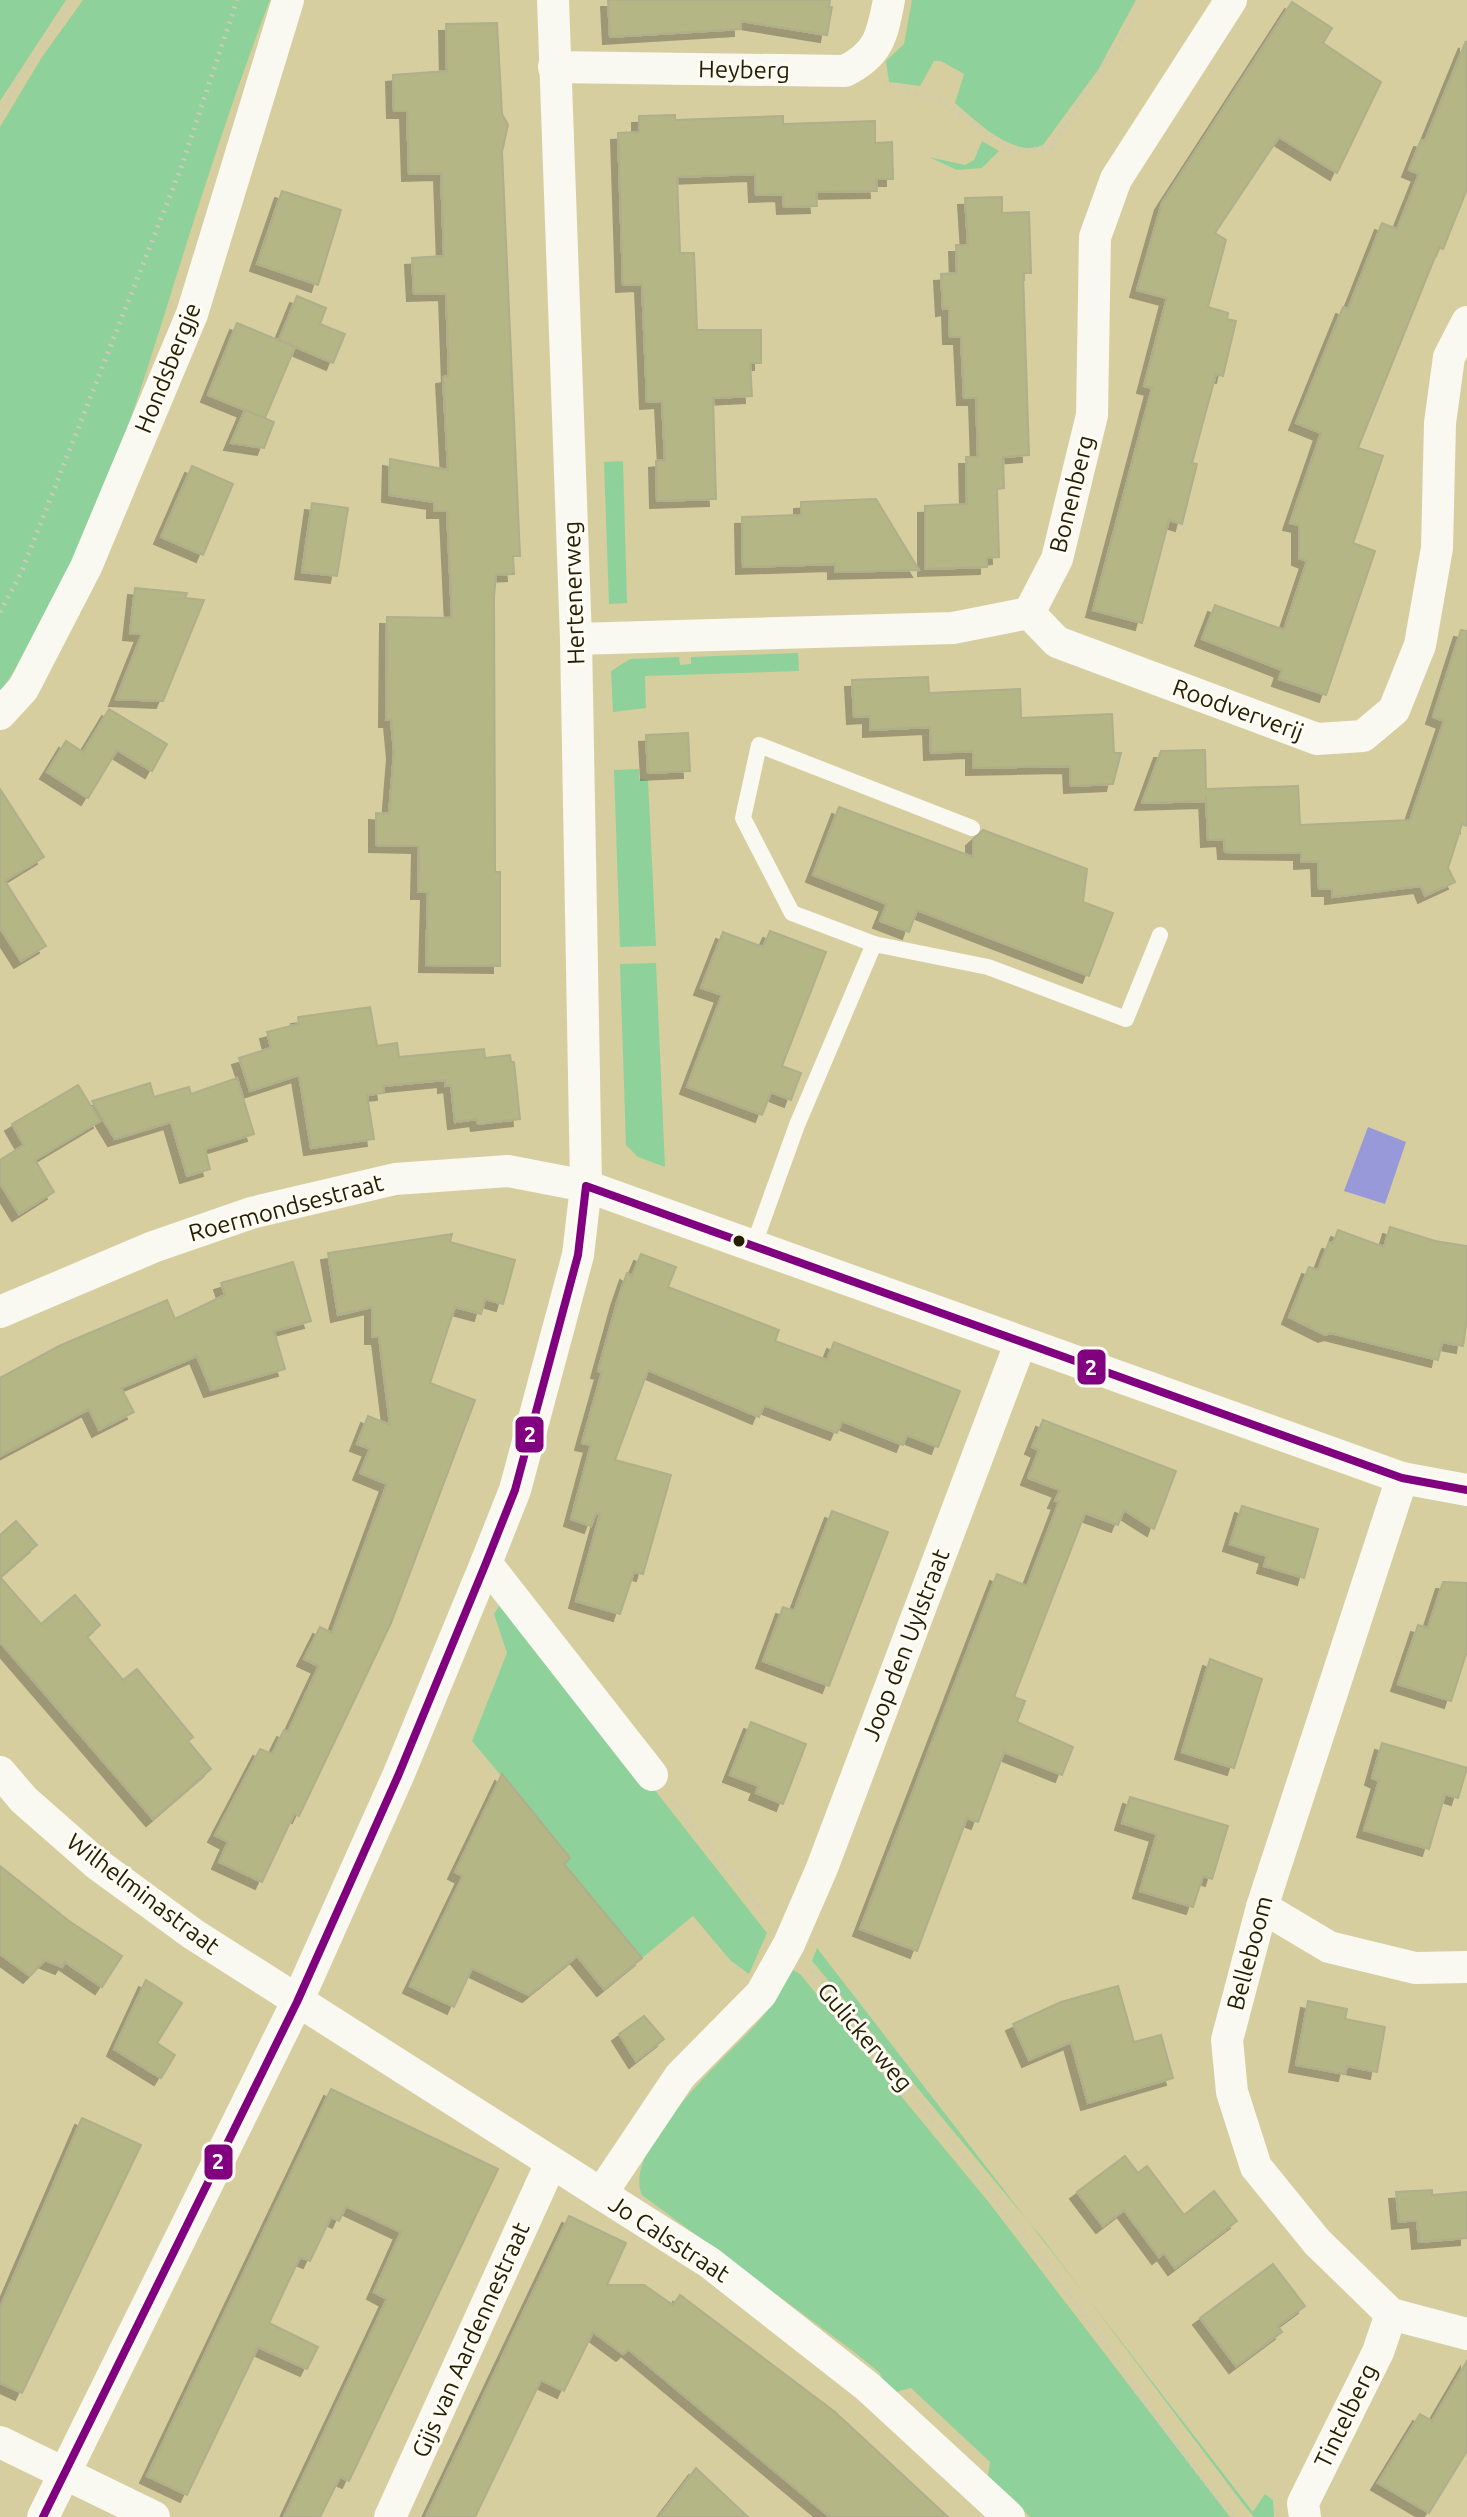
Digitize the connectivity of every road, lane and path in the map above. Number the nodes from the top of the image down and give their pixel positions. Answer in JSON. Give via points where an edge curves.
{"nodes":[{"id":1,"x":73,"y":0,"type":"edge"},
{"id":2,"x":237,"y":0,"type":"edge"},
{"id":3,"x":288,"y":0,"type":"edge"},
{"id":4,"x":553,"y":0,"type":"edge"},
{"id":5,"x":889,"y":0,"type":"edge"},
{"id":6,"x":1142,"y":0,"type":"edge"},
{"id":7,"x":1231,"y":0,"type":"edge"},
{"id":8,"x":868,"y":59,"type":"junction"},
{"id":9,"x":554,"y":67,"type":"junction"},
{"id":10,"x":0,"y":114,"type":"edge"},
{"id":11,"x":1467,"y":322,"type":"edge"},
{"id":12,"x":0,"y":612,"type":"edge"},
{"id":13,"x":1029,"y":613,"type":"junction"},
{"id":14,"x":576,"y":639,"type":"junction"},
{"id":15,"x":0,"y":714,"type":"edge"},
{"id":16,"x":972,"y":828,"type":"dead end"},
{"id":17,"x":1160,"y":935,"type":"dead end"},
{"id":18,"x":874,"y":944,"type":"junction"},
{"id":19,"x":586,"y":1186,"type":"junction"},
{"id":20,"x":753,"y":1247,"type":"junction"},
{"id":21,"x":0,"y":1312,"type":"edge"},
{"id":22,"x":1020,"y":1344,"type":"junction"},
{"id":23,"x":1402,"y":1478,"type":"junction"},
{"id":24,"x":1467,"y":1490,"type":"edge"},
{"id":25,"x":486,"y":1563,"type":"junction"},
{"id":26,"x":0,"y":1772,"type":"edge"},
{"id":27,"x":652,"y":1775,"type":"joint"},
{"id":28,"x":1262,"y":1907,"type":"junction"},
{"id":29,"x":789,"y":1944,"type":"junction"},
{"id":30,"x":1467,"y":1967,"type":"edge"},
{"id":31,"x":297,"y":2002,"type":"junction"},
{"id":32,"x":551,"y":2163,"type":"junction"},
{"id":33,"x":601,"y":2194,"type":"junction"},
{"id":34,"x":1391,"y":2314,"type":"junction"},
{"id":35,"x":1467,"y":2334,"type":"edge"},
{"id":36,"x":0,"y":2442,"type":"edge"},
{"id":37,"x":64,"y":2474,"type":"junction"},
{"id":38,"x":43,"y":2517,"type":"edge"},
{"id":39,"x":154,"y":2517,"type":"edge"},
{"id":40,"x":390,"y":2517,"type":"edge"},
{"id":41,"x":1009,"y":2517,"type":"edge"},
{"id":42,"x":1234,"y":2517,"type":"edge"},
{"id":43,"x":1305,"y":2517,"type":"edge"}],
"edges":[{"from":1,"to":10,"type":"path"},
{"from":2,"to":12,"type":"path","via":[[181,168],[21,573]]},
{"from":3,"to":15,"type":"street","name":"Hondsbergje","via":[[192,314],[86,567],[23,689]]},
{"from":4,"to":9,"type":"street","name":"Hertenerweg"},
{"from":5,"to":8,"type":"street"},
{"from":6,"to":8,"type":"path","via":[[1051,147],[1011,152],[942,101],[881,85]]},
{"from":7,"to":13,"type":"street","name":"Bonenberg","via":[[1116,179],[1095,237],[1092,415],[1057,559]]},
{"from":8,"to":9,"type":"street","name":"Heyberg","via":[[845,71]]},
{"from":9,"to":14,"type":"street","name":"Hertenerweg"},
{"from":11,"to":13,"type":"street","name":"Roodververij","via":[[1449,357],[1440,423],[1437,548],[1420,645],[1394,710],[1363,736],[1317,739],[1057,642]]},
{"from":13,"to":14,"type":"street","via":[[953,628]]},
{"from":14,"to":19,"type":"street","name":"Hertenerweg"},
{"from":16,"to":18,"type":"lane","via":[[759,745],[743,818],[792,913]]},
{"from":17,"to":18,"type":"lane","via":[[1126,1019],[988,967]]},
{"from":18,"to":20,"type":"lane","via":[[797,1125]]},
{"from":19,"to":20,"type":"street","name":"Roermondsestraat"},
{"from":19,"to":21,"type":"street","name":"Roermondsestraat","via":[[508,1171],[395,1179],[251,1213],[153,1247]]},
{"from":19,"to":25,"type":"street","name":"Hertenerweg","via":[[578,1255],[515,1490]]},
{"from":20,"to":22,"type":"street","name":"Roermondsestraat"},
{"from":22,"to":23,"type":"street","name":"Roermondsestraat"},
{"from":22,"to":29,"type":"street","name":"Joop den Uylstraat"},
{"from":23,"to":24,"type":"street","name":"Roermondsestraat"},
{"from":23,"to":28,"type":"street","name":"Belleboom"},
{"from":25,"to":27,"type":"street"},
{"from":25,"to":31,"type":"street","name":"Hertenerweg"},
{"from":26,"to":31,"type":"street","name":"Wilhelminastraat","via":[[97,1864]]},
{"from":27,"to":29,"type":"path","name":"Gulickerweg"},
{"from":28,"to":30,"type":"street","via":[[1329,1947],[1415,1968]]},
{"from":28,"to":34,"type":"street","name":"Belleboom","via":[[1227,2040],[1232,2092],[1256,2167],[1317,2242]]},
{"from":29,"to":33,"type":"street","via":[[761,1994],[680,2076]]},
{"from":29,"to":42,"type":"path","name":"Gulickerweg","via":[[957,2150]]},
{"from":31,"to":32,"type":"street","name":"Jo Calsstraat"},
{"from":31,"to":37,"type":"street","name":"Hertenerweg"},
{"from":32,"to":33,"type":"street","name":"Jo Calsstraat"},
{"from":32,"to":40,"type":"street","name":"Gijs van Aardennestraat"},
{"from":33,"to":41,"type":"street","name":"Jo Calsstraat","via":[[710,2263],[868,2387]]},
{"from":34,"to":35,"type":"street","name":"Belleboom"},
{"from":34,"to":43,"type":"street","name":"Tintelberg","via":[[1378,2352],[1303,2503]]},
{"from":36,"to":37,"type":"street"},
{"from":37,"to":38,"type":"street","name":"Hertenerweg"},
{"from":37,"to":39,"type":"street"}]}
